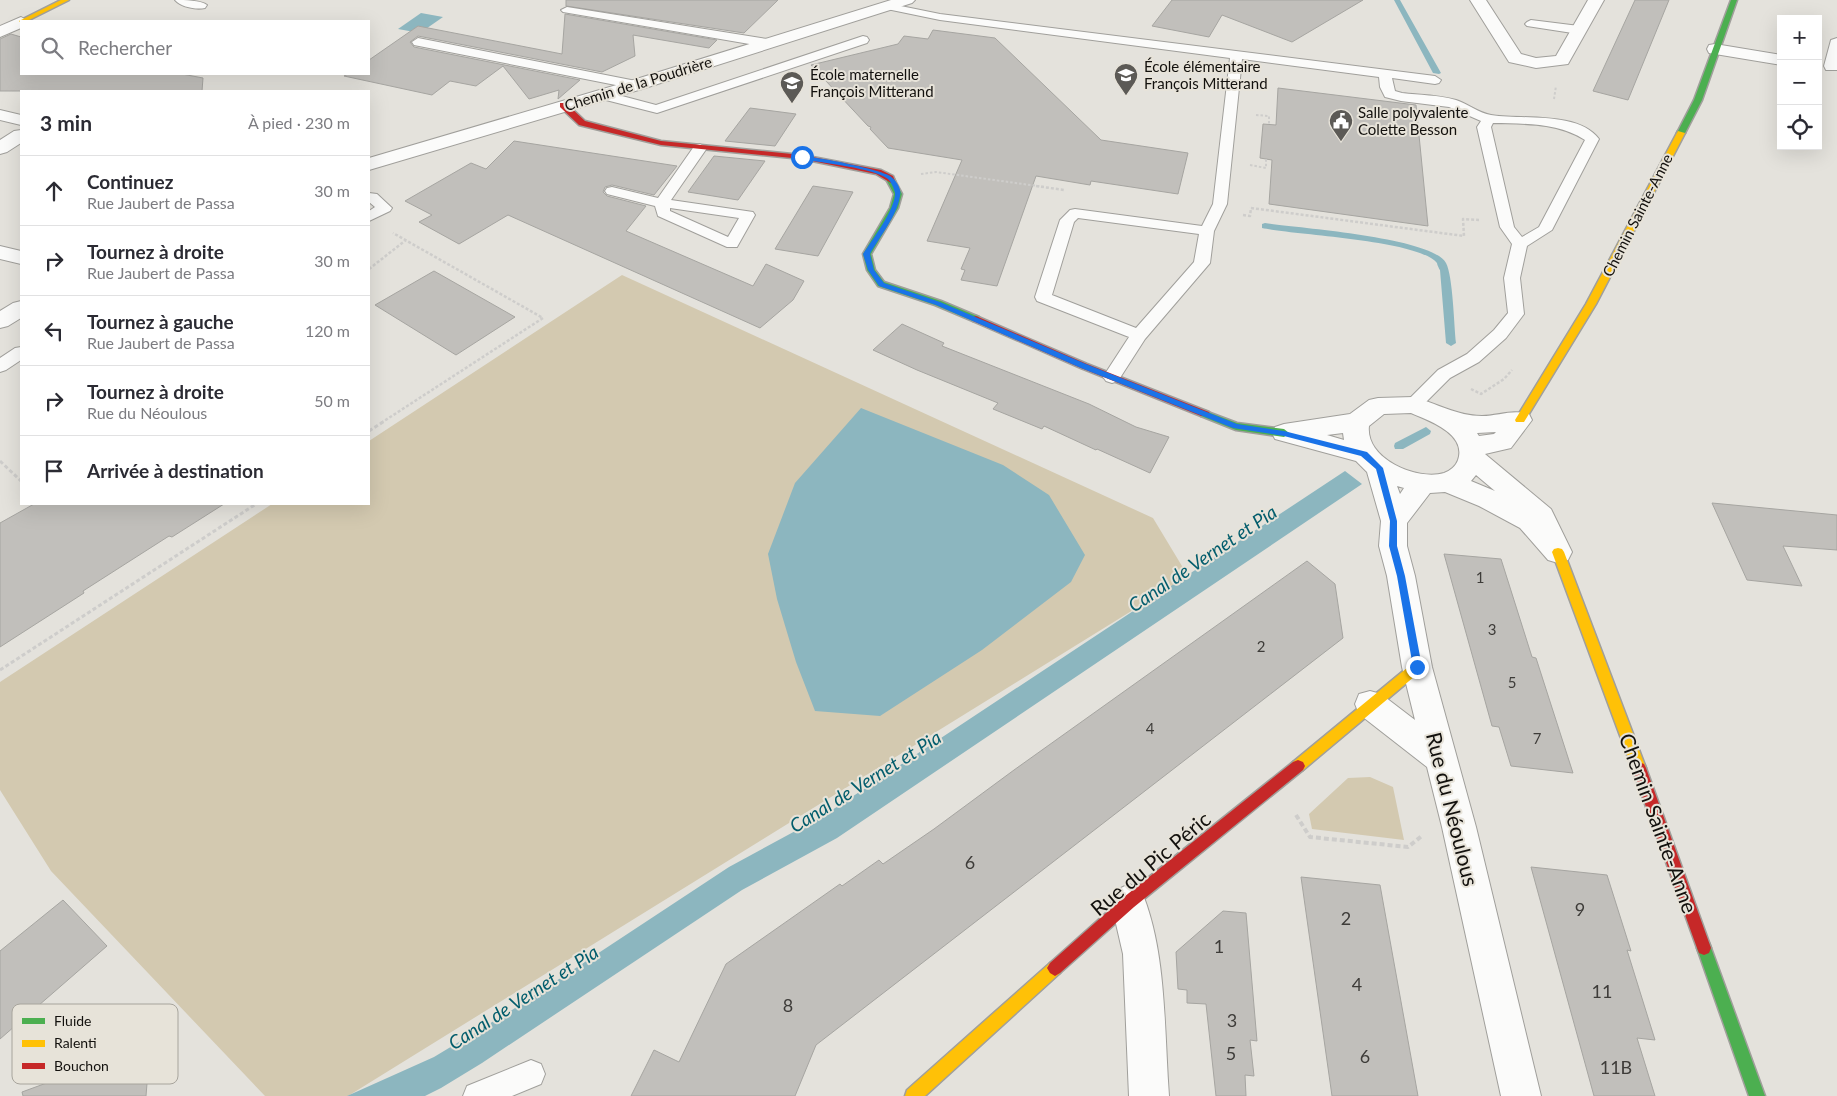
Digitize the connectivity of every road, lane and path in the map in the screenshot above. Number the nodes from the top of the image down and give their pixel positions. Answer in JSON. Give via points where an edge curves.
{"nodes":[{"id":1,"x":66,"y":0,"type":"edge"},
{"id":2,"x":183,"y":0,"type":"edge"},
{"id":3,"x":908,"y":0,"type":"edge"},
{"id":4,"x":1478,"y":0,"type":"edge"},
{"id":5,"x":1596,"y":0,"type":"edge"},
{"id":6,"x":1734,"y":0,"type":"edge"},
{"id":7,"x":199,"y":5,"type":"dead end"},
{"id":8,"x":886,"y":6,"type":"junction"},
{"id":9,"x":568,"y":10,"type":"dead end"},
{"id":10,"x":26,"y":20,"type":"edge"},
{"id":11,"x":20,"y":23,"type":"edge"},
{"id":12,"x":1532,"y":24,"type":"dead end"},
{"id":13,"x":1579,"y":30,"type":"junction"},
{"id":14,"x":0,"y":32,"type":"edge"},
{"id":15,"x":863,"y":40,"type":"dead end"},
{"id":16,"x":418,"y":42,"type":"dead end"},
{"id":17,"x":1837,"y":43,"type":"edge"},
{"id":18,"x":767,"y":44,"type":"junction"},
{"id":19,"x":1715,"y":49,"type":"junction"},
{"id":20,"x":1236,"y":55,"type":"junction"},
{"id":21,"x":1777,"y":59,"type":"edge"},
{"id":22,"x":1562,"y":60,"type":"junction"},
{"id":23,"x":1829,"y":65,"type":"edge"},
{"id":24,"x":1385,"y":74,"type":"junction"},
{"id":25,"x":1435,"y":80,"type":"dead end"},
{"id":26,"x":636,"y":85,"type":"junction"},
{"id":27,"x":604,"y":95,"type":"junction"},
{"id":28,"x":563,"y":105,"type":"junction"},
{"id":29,"x":0,"y":115,"type":"edge"},
{"id":30,"x":1488,"y":119,"type":"junction"},
{"id":31,"x":20,"y":120,"type":"edge"},
{"id":32,"x":1556,"y":124,"type":"junction"},
{"id":33,"x":700,"y":148,"type":"junction"},
{"id":34,"x":370,"y":164,"type":"edge"},
{"id":35,"x":612,"y":191,"type":"dead end"},
{"id":36,"x":370,"y":196,"type":"edge"},
{"id":37,"x":662,"y":203,"type":"junction"},
{"id":38,"x":1220,"y":204,"type":"junction"},
{"id":39,"x":370,"y":216,"type":"edge"},
{"id":40,"x":1507,"y":222,"type":"junction"},
{"id":41,"x":1207,"y":231,"type":"junction"},
{"id":42,"x":391,"y":232,"type":"dead end"},
{"id":43,"x":406,"y":240,"type":"junction"},
{"id":44,"x":1520,"y":244,"type":"junction"},
{"id":45,"x":0,"y":252,"type":"edge"},
{"id":46,"x":20,"y":258,"type":"edge"},
{"id":47,"x":370,"y":268,"type":"edge"},
{"id":48,"x":20,"y":309,"type":"edge"},
{"id":49,"x":0,"y":321,"type":"edge"},
{"id":50,"x":1139,"y":335,"type":"junction"},
{"id":51,"x":20,"y":353,"type":"edge"},
{"id":52,"x":1517,"y":365,"type":"dead end"},
{"id":53,"x":0,"y":366,"type":"edge"},
{"id":54,"x":1444,"y":374,"type":"junction"},
{"id":55,"x":1112,"y":377,"type":"junction"},
{"id":56,"x":1413,"y":405,"type":"junction"},
{"id":57,"x":1447,"y":418,"type":"junction"},
{"id":58,"x":1520,"y":420,"type":"junction"},
{"id":59,"x":1357,"y":422,"type":"junction"},
{"id":60,"x":370,"y":430,"type":"edge"},
{"id":61,"x":1284,"y":433,"type":"junction"},
{"id":62,"x":1472,"y":452,"type":"junction"},
{"id":63,"x":0,"y":461,"type":"edge"},
{"id":64,"x":1372,"y":461,"type":"junction"},
{"id":65,"x":20,"y":480,"type":"edge"},
{"id":66,"x":1435,"y":483,"type":"junction"},
{"id":67,"x":254,"y":505,"type":"edge"},
{"id":68,"x":1394,"y":521,"type":"junction"},
{"id":69,"x":1558,"y":552,"type":"junction"},
{"id":70,"x":1417,"y":667,"type":"junction"},
{"id":71,"x":0,"y":670,"type":"edge"},
{"id":72,"x":1370,"y":704,"type":"junction"},
{"id":73,"x":1439,"y":757,"type":"junction"},
{"id":74,"x":1276,"y":784,"type":"junction"},
{"id":75,"x":1459,"y":827,"type":"junction"},
{"id":76,"x":1130,"y":902,"type":"junction"},
{"id":77,"x":531,"y":1074,"type":"dead end"},
{"id":78,"x":924,"y":1092,"type":"edge"},
{"id":79,"x":478,"y":1096,"type":"edge"},
{"id":80,"x":1149,"y":1096,"type":"edge"},
{"id":81,"x":1521,"y":1096,"type":"edge"},
{"id":82,"x":1757,"y":1096,"type":"edge"}],
"edges":[{"from":1,"to":10,"type":"street"},
{"from":2,"to":7,"type":"street"},
{"from":3,"to":8,"type":"street","name":"Chemin de la Poudrière"},
{"from":4,"to":22,"type":"street","via":[[1516,58],[1536,63]]},
{"from":5,"to":13,"type":"street"},
{"from":6,"to":19,"type":"street","name":"Chemin Sainte-Anne"},
{"from":8,"to":18,"type":"street","name":"Chemin de la Poudrière"},
{"from":8,"to":20,"type":"lane","via":[[940,18]]},
{"from":9,"to":18,"type":"lane"},
{"from":11,"to":14,"type":"street"},
{"from":12,"to":13,"type":"lane"},
{"from":13,"to":22,"type":"street"},
{"from":15,"to":27,"type":"lane","via":[[657,109]]},
{"from":16,"to":26,"type":"lane"},
{"from":17,"to":23,"type":"street"},
{"from":18,"to":26,"type":"street","name":"Chemin de la Poudrière"},
{"from":19,"to":21,"type":"street"},
{"from":19,"to":58,"type":"street","name":"Chemin Sainte-Anne","via":[[1698,100],[1591,304]]},
{"from":20,"to":24,"type":"lane"},
{"from":20,"to":38,"type":"lane"},
{"from":22,"to":32,"type":"path","via":[[1551,111]]},
{"from":24,"to":25,"type":"lane"},
{"from":24,"to":30,"type":"lane","via":[[1390,94],[1452,103]]},
{"from":26,"to":27,"type":"street","name":"Chemin de la Poudrière"},
{"from":27,"to":28,"type":"street","name":"Chemin de la Poudrière"},
{"from":28,"to":33,"type":"street","via":[[582,123],[662,143]]},
{"from":28,"to":34,"type":"street","name":"Chemin de la Poudrière"},
{"from":29,"to":31,"type":"street"},
{"from":30,"to":32,"type":"lane"},
{"from":30,"to":40,"type":"lane","via":[[1484,127]]},
{"from":32,"to":44,"type":"lane","via":[[1581,130],[1592,139],[1545,230]]},
{"from":33,"to":37,"type":"lane"},
{"from":33,"to":55,"type":"street","via":[[802,157],[878,172],[890,178],[898,194],[894,208],[866,254],[871,270],[881,284],[938,303]]},
{"from":35,"to":37,"type":"lane"},
{"from":36,"to":39,"type":"lane","via":[[386,208]]},
{"from":37,"to":37,"type":"lane","via":[[691,207],[748,215],[732,244],[663,213]]},
{"from":38,"to":40,"type":"path","via":[[1464,236],[1463,219]]},
{"from":38,"to":41,"type":"lane"},
{"from":40,"to":44,"type":"lane","via":[[1507,227]]},
{"from":41,"to":50,"type":"lane","via":[[1202,263]]},
{"from":41,"to":50,"type":"lane","via":[[1075,213],[1066,220],[1043,297]]},
{"from":42,"to":43,"type":"path"},
{"from":43,"to":47,"type":"path"},
{"from":43,"to":60,"type":"path","via":[[543,318]]},
{"from":44,"to":54,"type":"lane","via":[[1512,278],[1516,314],[1500,334],[1473,358]]},
{"from":45,"to":46,"type":"street"},
{"from":48,"to":49,"type":"street"},
{"from":50,"to":55,"type":"lane"},
{"from":51,"to":53,"type":"lane"},
{"from":52,"to":54,"type":"path","via":[[1504,379],[1481,394]]},
{"from":54,"to":56,"type":"lane"},
{"from":55,"to":61,"type":"street","via":[[1236,426]]},
{"from":56,"to":57,"type":"street"},
{"from":56,"to":59,"type":"street","via":[[1378,406]]},
{"from":57,"to":58,"type":"street","via":[[1481,425]]},
{"from":57,"to":62,"type":"street","via":[[1462,431]]},
{"from":58,"to":62,"type":"street","name":"Chemin Sainte-Anne","via":[[1502,442]]},
{"from":59,"to":61,"type":"street"},
{"from":59,"to":64,"type":"street","via":[[1356,438]]},
{"from":61,"to":64,"type":"street"},
{"from":62,"to":66,"type":"street","via":[[1465,473]]},
{"from":62,"to":69,"type":"street","name":"Chemin Sainte-Anne","via":[[1542,516]]},
{"from":63,"to":65,"type":"path"},
{"from":64,"to":66,"type":"street","via":[[1400,478]]},
{"from":64,"to":68,"type":"street","name":"Rue du Néoulous"},
{"from":66,"to":68,"type":"street"},
{"from":66,"to":69,"type":"street","name":"Chemin Sainte-Anne","via":[[1488,499],[1530,521]]},
{"from":67,"to":71,"type":"path"},
{"from":68,"to":70,"type":"street","name":"Rue du Néoulous","via":[[1393,546]]},
{"from":69,"to":82,"type":"street","name":"Chemin Sainte-Anne","via":[[1662,829]]},
{"from":70,"to":72,"type":"street","name":"Rue du Pic Péric"},
{"from":70,"to":73,"type":"street","name":"Rue du Néoulous"},
{"from":72,"to":73,"type":"street"},
{"from":72,"to":74,"type":"street","name":"Rue du Pic Péric"},
{"from":73,"to":75,"type":"street","name":"Rue du Néoulous"},
{"from":74,"to":75,"type":"path","via":[[1310,836],[1408,847],[1428,830]]},
{"from":74,"to":76,"type":"street","name":"Rue du Pic Péric"},
{"from":75,"to":81,"type":"street","name":"Rue du Néoulous"},
{"from":76,"to":78,"type":"street","name":"Rue du Pic Péric"},
{"from":76,"to":80,"type":"street","via":[[1141,954]]},
{"from":77,"to":79,"type":"lane"}]}
